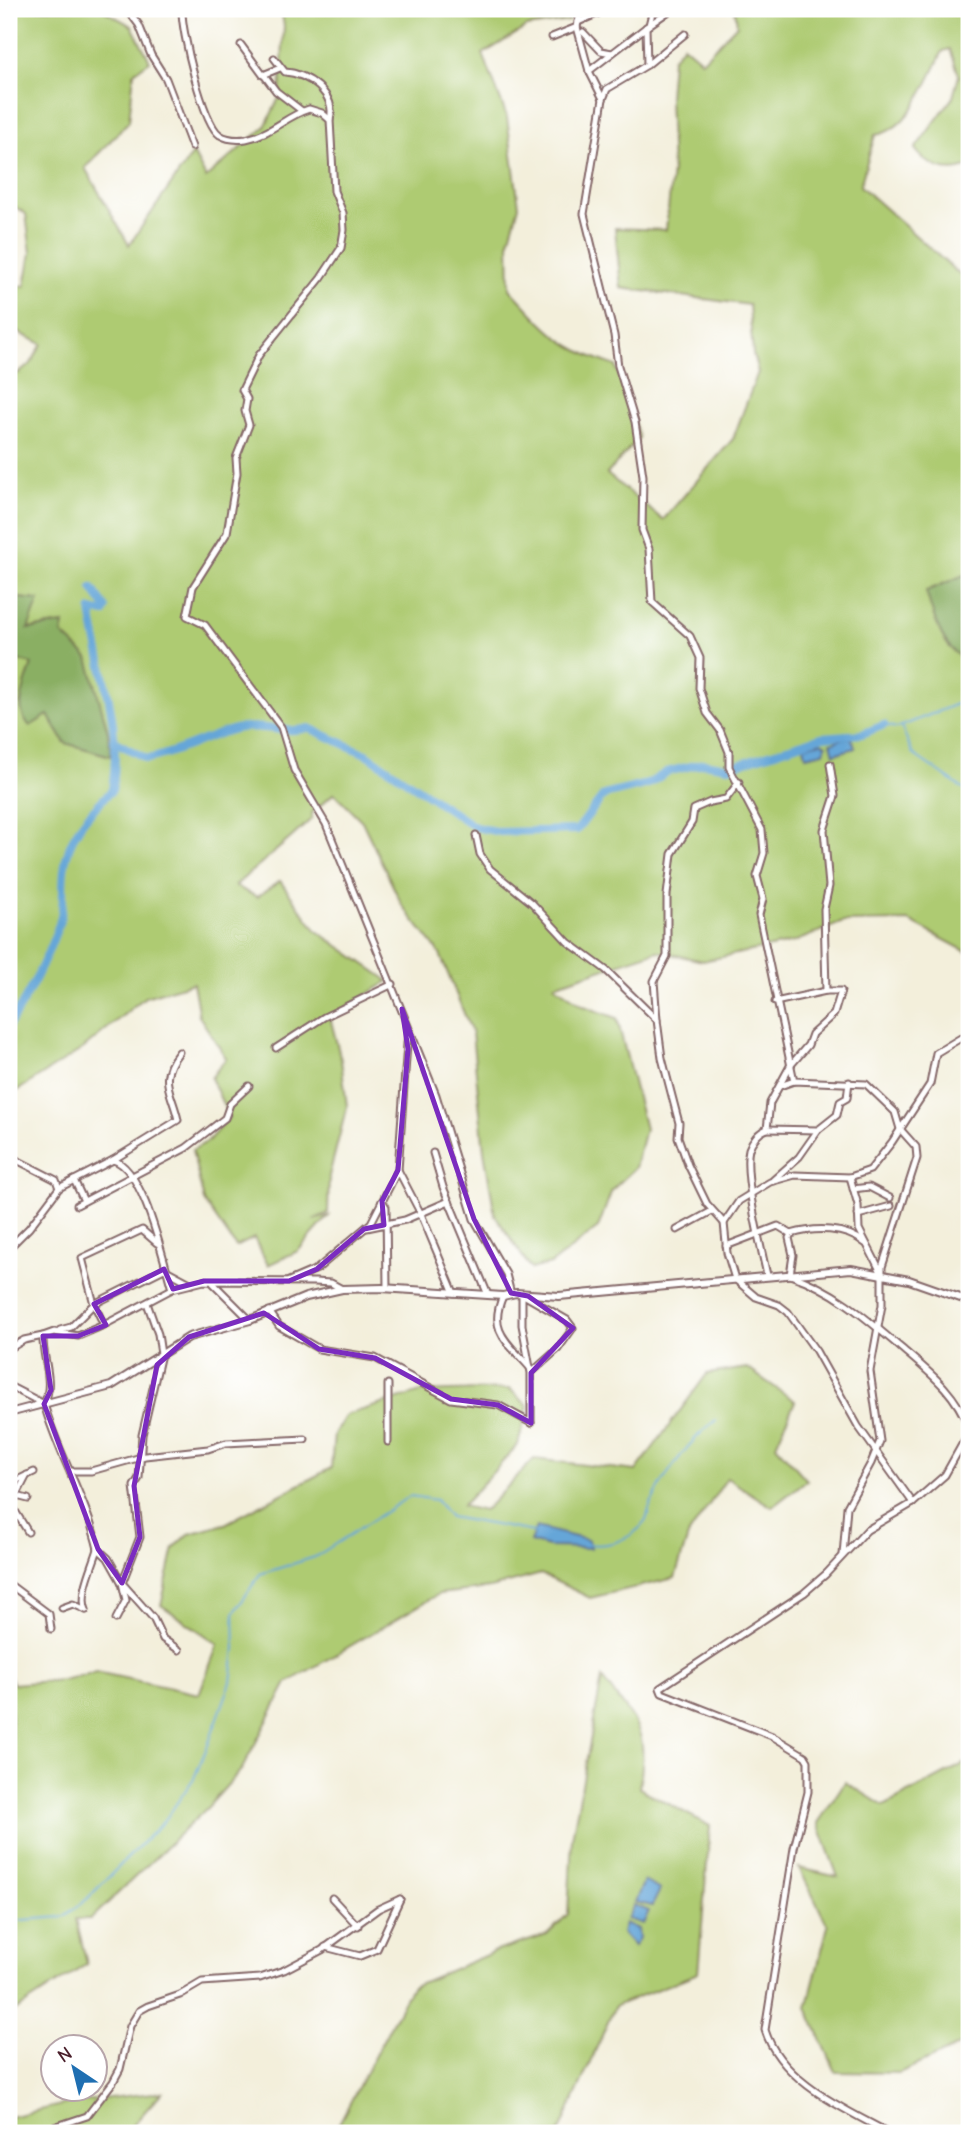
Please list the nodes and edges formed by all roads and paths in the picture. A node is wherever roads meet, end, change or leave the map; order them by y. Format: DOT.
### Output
graph roads {
  1 [pos="127,9"];
  2 [pos="182,9"];
  3 [pos="581,9"];
  4 [pos="608,9"];
  5 [pos="653,9"];
  6 [pos="672,9"];
  7 [pos="579,23"];
  8 [pos="648,26"];
  9 [pos="583,32"];
  10 [pos="685,34"];
  11 [pos="552,37"];
  12 [pos="581,41"];
  13 [pos="242,45"];
  14 [pos="612,53"];
  15 [pos="274,58"];
  16 [pos="647,65"];
  17 [pos="280,68"];
  18 [pos="589,71"];
  19 [pos="264,75"];
  20 [pos="603,99"];
  21 [pos="302,111"];
  22 [pos="330,120"];
  23 [pos="191,147"];
  24 [pos="10,237"];
  25 [pos="9,258"];
  26 [pos="830,764"];
  27 [pos="739,782"];
  28 [pos="476,835"];
  29 [pos="393,984"];
  30 [pos="826,991"];
  31 [pos="775,1002"];
  32 [pos="402,1009"];
  33 [pos="657,1020"];
  34 [pos="969,1033"];
  35 [pos="276,1048"];
  36 [pos="179,1052"];
  37 [pos="790,1066"];
  38 [pos="794,1080"];
  39 [pos="849,1082"];
  40 [pos="250,1086"];
  41 [pos="779,1086"];
  42 [pos="767,1129"];
  43 [pos="900,1129"];
  44 [pos="818,1130"];
  45 [pos="433,1153"];
  46 [pos="9,1156"];
  47 [pos="113,1160"];
  48 [pos="398,1170"];
  49 [pos="131,1176"];
  50 [pos="850,1177"];
  51 [pos="74,1180"];
  52 [pos="770,1182"];
  53 [pos="59,1188"];
  54 [pos="853,1189"];
  55 [pos="753,1194"];
  56 [pos="890,1198"];
  57 [pos="84,1201"];
  58 [pos="382,1201"];
  59 [pos="449,1201"];
  60 [pos="78,1205"];
  61 [pos="891,1206"];
  62 [pos="712,1211"];
  63 [pos="421,1214"];
  64 [pos="858,1215"];
  65 [pos="724,1223"];
  66 [pos="385,1225"];
  67 [pos="364,1229"];
  68 [pos="677,1230"];
  69 [pos="758,1234"];
  70 [pos="791,1234"];
  71 [pos="157,1243"];
  72 [pos="865,1243"];
  73 [pos="726,1246"];
  74 [pos="9,1248"];
  75 [pos="164,1269"];
  76 [pos="766,1275"];
  77 [pos="790,1275"];
  78 [pos="883,1275"];
  79 [pos="735,1279"];
  80 [pos="289,1281"];
  81 [pos="213,1283"];
  82 [pos="194,1284"];
  83 [pos="387,1288"];
  84 [pos="172,1289"];
  85 [pos="342,1289"];
  86 [pos="454,1293"];
  87 [pos="522,1294"];
  88 [pos="488,1295"];
  89 [pos="507,1295"];
  90 [pos="969,1301"];
  91 [pos="147,1303"];
  92 [pos="94,1304"];
  93 [pos="269,1311"];
  94 [pos="250,1320"];
  95 [pos="104,1325"];
  96 [pos="876,1327"];
  97 [pos="54,1332"];
  98 [pos="43,1335"];
  99 [pos="9,1349"];
  100 [pos="160,1357"];
  101 [pos="531,1371"];
  102 [pos="388,1384"];
  103 [pos="9,1386"];
  104 [pos="44,1404"];
  105 [pos="9,1413"];
  106 [pos="969,1430"];
  107 [pos="305,1440"];
  108 [pos="388,1442"];
  109 [pos="877,1452"];
  110 [pos="138,1457"];
  111 [pos="72,1471"];
  112 [pos="9,1480"];
  113 [pos="9,1494"];
  114 [pos="15,1497"];
  115 [pos="28,1499"];
  116 [pos="913,1503"];
  117 [pos="10,1506"];
  118 [pos="28,1532"];
  119 [pos="99,1549"];
  120 [pos="843,1556"];
  121 [pos="121,1583"];
  122 [pos="9,1584"];
  123 [pos="62,1608"];
  124 [pos="117,1619"];
  125 [pos="51,1629"];
  126 [pos="179,1650"];
  127 [pos="332,1898"];
  128 [pos="358,1926"];
  129 [pos="325,1947"];
  130 [pos="36,2133"];
  131 [pos="889,2133"];
  1 -- 23 [label="street"];
  2 -- 21 [label="street"];
  3 -- 7 [label="street"];
  4 -- 7 [label="street"];
  5 -- 8 [label="street"];
  6 -- 8 [label="street"];
  7 -- 9 [label="street"];
  7 -- 11 [label="street"];
  7 -- 12 [label="street"];
  8 -- 14 [label="street"];
  8 -- 16 [label="street"];
  9 -- 12 [label="street"];
  9 -- 14 [label="street"];
  10 -- 16 [label="street"];
  12 -- 18 [label="street"];
  13 -- 19 [label="street"];
  14 -- 18 [label="street"];
  15 -- 17 [label="street"];
  16 -- 20 [label="street"];
  17 -- 19 [label="street"];
  17 -- 22 [label="street"];
  18 -- 20 [label="street"];
  19 -- 21 [label="street"];
  20 -- 27 [label="street"];
  21 -- 22 [label="street"];
  22 -- 29 [label="street"];
  24 -- 25 [label="street"];
  26 -- 30 [label="street"];
  27 -- 31 [label="street"];
  27 -- 33 [label="street"];
  28 -- 33 [label="street"];
  29 -- 32 [label="street"];
  29 -- 35 [label="street"];
  30 -- 31 [label="street"];
  30 -- 37 [label="street"];
  31 -- 37 [label="street"];
  32 -- 48 [label="street"];
  32 -- 89 [label="street"];
  33 -- 62 [label="street"];
  34 -- 43 [label="street"];
  36 -- 47 [label="street"];
  37 -- 38 [label="street"];
  37 -- 41 [label="street"];
  38 -- 39 [label="street"];
  38 -- 41 [label="street"];
  39 -- 43 [label="street"];
  39 -- 44 [label="street"];
  40 -- 49 [label="street"];
  41 -- 42 [label="street"];
  42 -- 44 [label="street"];
  42 -- 55 [label="street"];
  43 -- 50 [label="street"];
  43 -- 78 [label="street"];
  44 -- 52 [label="street"];
  45 -- 59 [label="street"];
  46 -- 53 [label="street"];
  47 -- 49 [label="street"];
  47 -- 51 [label="street"];
  48 -- 58 [label="street"];
  48 -- 63 [label="street"];
  49 -- 57 [label="street"];
  49 -- 71 [label="street"];
  50 -- 52 [label="street"];
  50 -- 54 [label="street"];
  51 -- 53 [label="street"];
  51 -- 57 [label="street"];
  52 -- 55 [label="street"];
  53 -- 74 [label="street"];
  54 -- 56 [label="street"];
  54 -- 64 [label="street"];
  55 -- 65 [label="street"];
  55 -- 69 [label="street"];
  57 -- 60 [label="street"];
  58 -- 66 [label="street"];
  58 -- 67 [label="street"];
  59 -- 63 [label="street"];
  59 -- 88 [label="street"];
  61 -- 64 [label="street"];
  62 -- 65 [label="street"];
  62 -- 68 [label="street"];
  63 -- 66 [label="street"];
  63 -- 86 [label="street"];
  64 -- 72 [label="street"];
  65 -- 73 [label="street"];
  66 -- 67 [label="street"];
  66 -- 83 [label="street"];
  67 -- 80 [label="street"];
  69 -- 70 [label="street"];
  69 -- 73 [label="street"];
  69 -- 76 [label="street"];
  70 -- 72 [label="street"];
  70 -- 77 [label="street"];
  71 -- 75 [label="street"];
  71 -- 92 [label="street"];
  72 -- 78 [label="street"];
  73 -- 79 [label="street"];
  75 -- 82 [label="street"];
  75 -- 84 [label="street"];
  75 -- 92 [label="street"];
  76 -- 77 [label="street"];
  76 -- 79 [label="street"];
  77 -- 78 [label="street"];
  77 -- 96 [label="street"];
  78 -- 90 [label="street"];
  78 -- 96 [label="street"];
  79 -- 87 [label="street"];
  79 -- 109 [label="street"];
  80 -- 81 [label="street"];
  80 -- 85 [label="street"];
  81 -- 82 [label="street"];
  81 -- 94 [label="street"];
  82 -- 84 [label="street"];
  83 -- 85 [label="street"];
  83 -- 86 [label="street"];
  84 -- 91 [label="street"];
  85 -- 93 [label="street"];
  86 -- 88 [label="street"];
  87 -- 89 [label="street"];
  87 -- 101 [label="street"];
  87 -- 101 [label="street"];
  88 -- 89 [label="street"];
  89 -- 101 [label="street"];
  91 -- 95 [label="street"];
  91 -- 100 [label="street"];
  92 -- 95 [label="street"];
  92 -- 97 [label="street"];
  93 -- 94 [label="street"];
  93 -- 101 [label="street"];
  94 -- 100 [label="street"];
  95 -- 97 [label="street"];
  96 -- 106 [label="street"];
  96 -- 109 [label="street"];
  97 -- 98 [label="street"];
  98 -- 99 [label="street"];
  98 -- 104 [label="street"];
  100 -- 104 [label="street"];
  100 -- 110 [label="street"];
  102 -- 108 [label="street"];
  103 -- 104 [label="street"];
  104 -- 105 [label="street"];
  104 -- 111 [label="street"];
  106 -- 116 [label="street"];
  107 -- 110 [label="street"];
  109 -- 116 [label="street"];
  109 -- 120 [label="street"];
  110 -- 111 [label="street"];
  110 -- 121 [label="street"];
  111 -- 119 [label="street"];
  112 -- 114 [label="street"];
  113 -- 114 [label="street"];
  114 -- 115 [label="street"];
  114 -- 117 [label="street"];
  116 -- 120 [label="street"];
  117 -- 118 [label="street"];
  119 -- 121 [label="street"];
  119 -- 123 [label="street"];
  120 -- 131 [label="street"];
  121 -- 124 [label="street"];
  121 -- 126 [label="street"];
  122 -- 125 [label="street"];
  127 -- 128 [label="street"];
  128 -- 129 [label="street"];
  128 -- 129 [label="street"];
  129 -- 130 [label="street"];
}
